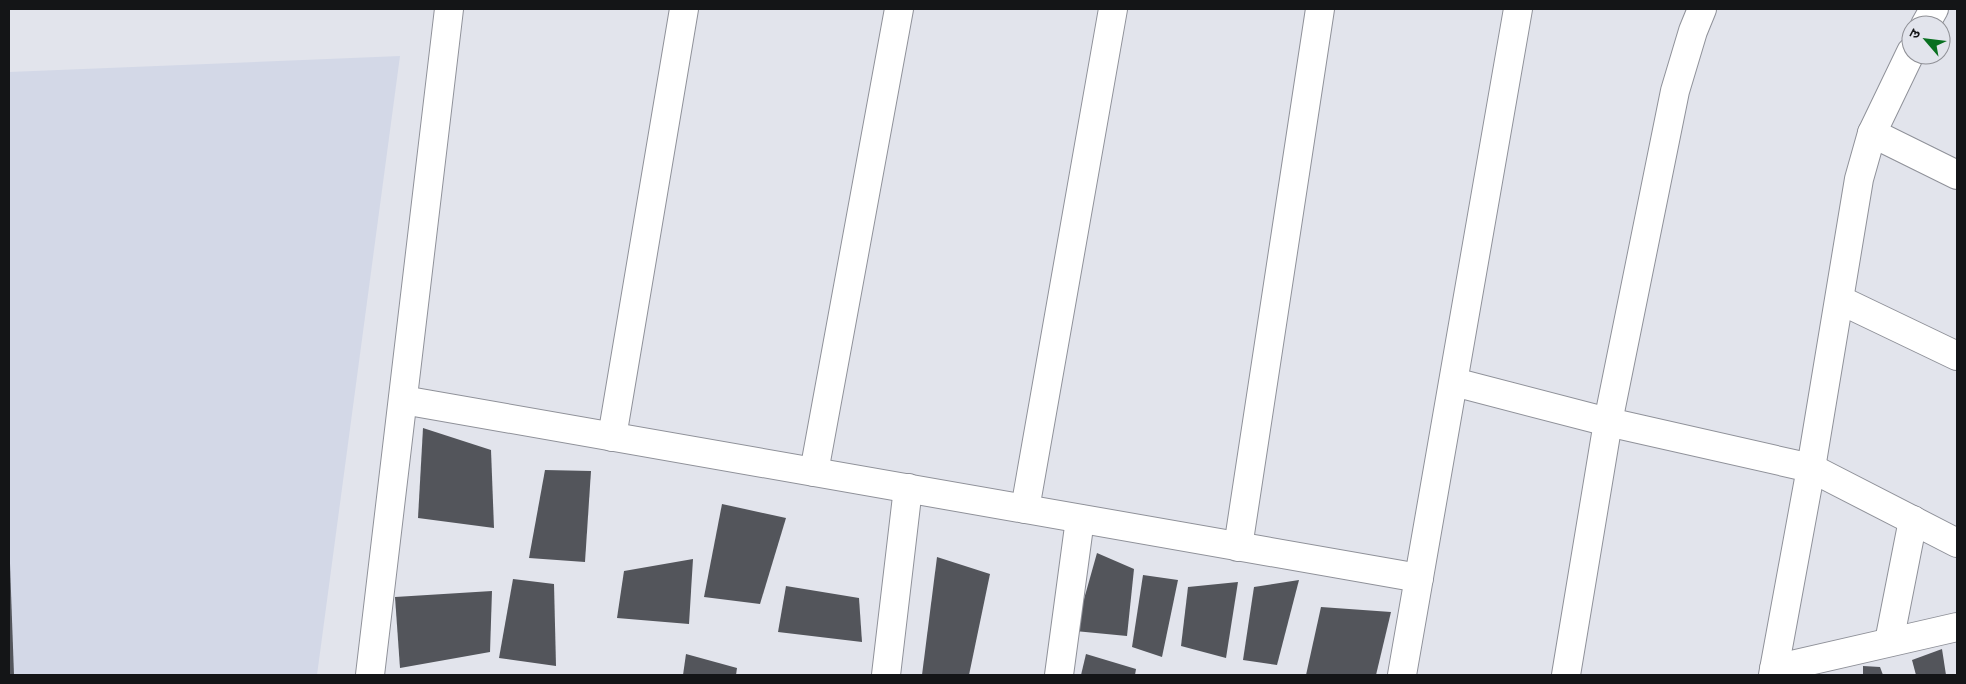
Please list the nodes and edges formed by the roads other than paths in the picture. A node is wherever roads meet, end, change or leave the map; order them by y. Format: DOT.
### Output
graph roads {
  1 [pos="449,9"];
  2 [pos="684,9"];
  3 [pos="899,9"];
  4 [pos="1112,9"];
  5 [pos="1320,9"];
  6 [pos="1518,9"];
  7 [pos="1702,9"];
  8 [pos="1905,65"];
  9 [pos="1872,133"];
  10 [pos="1957,175"];
  11 [pos="1840,300"];
  12 [pos="1957,356"];
  13 [pos="1454,382"];
  14 [pos="403,400"];
  15 [pos="1608,422"];
  16 [pos="612,437"];
  17 [pos="1811,468"];
  18 [pos="814,472"];
  19 [pos="908,488"];
  20 [pos="1025,509"];
  21 [pos="1080,519"];
  22 [pos="1913,520"];
  23 [pos="1957,543"];
  24 [pos="1238,547"];
  25 [pos="1419,578"];
  26 [pos="1957,626"];
  27 [pos="1889,642"];
  28 [pos="1774,672"];
  29 [pos="370,675"];
  30 [pos="886,675"];
  31 [pos="1059,675"];
  32 [pos="1402,675"];
  33 [pos="1566,675"];
  1 -- 14 [label="street"];
  2 -- 16 [label="street"];
  3 -- 18 [label="street"];
  4 -- 20 [label="street"];
  5 -- 24 [label="street"];
  6 -- 13 [label="street"];
  7 -- 15 [label="street"];
  8 -- 9 [label="street"];
  9 -- 10 [label="street"];
  9 -- 11 [label="street"];
  11 -- 12 [label="street"];
  11 -- 17 [label="street"];
  13 -- 15 [label="street"];
  13 -- 25 [label="street"];
  14 -- 16 [label="street"];
  14 -- 29 [label="street"];
  15 -- 17 [label="street"];
  15 -- 33 [label="street"];
  16 -- 18 [label="street"];
  17 -- 22 [label="street"];
  17 -- 28 [label="street"];
  18 -- 19 [label="street"];
  19 -- 20 [label="street"];
  19 -- 30 [label="street"];
  20 -- 21 [label="street"];
  21 -- 24 [label="street"];
  21 -- 31 [label="street"];
  22 -- 23 [label="street"];
  22 -- 27 [label="street"];
  24 -- 25 [label="street"];
  25 -- 32 [label="street"];
  26 -- 27 [label="street"];
  27 -- 28 [label="street"];
}
